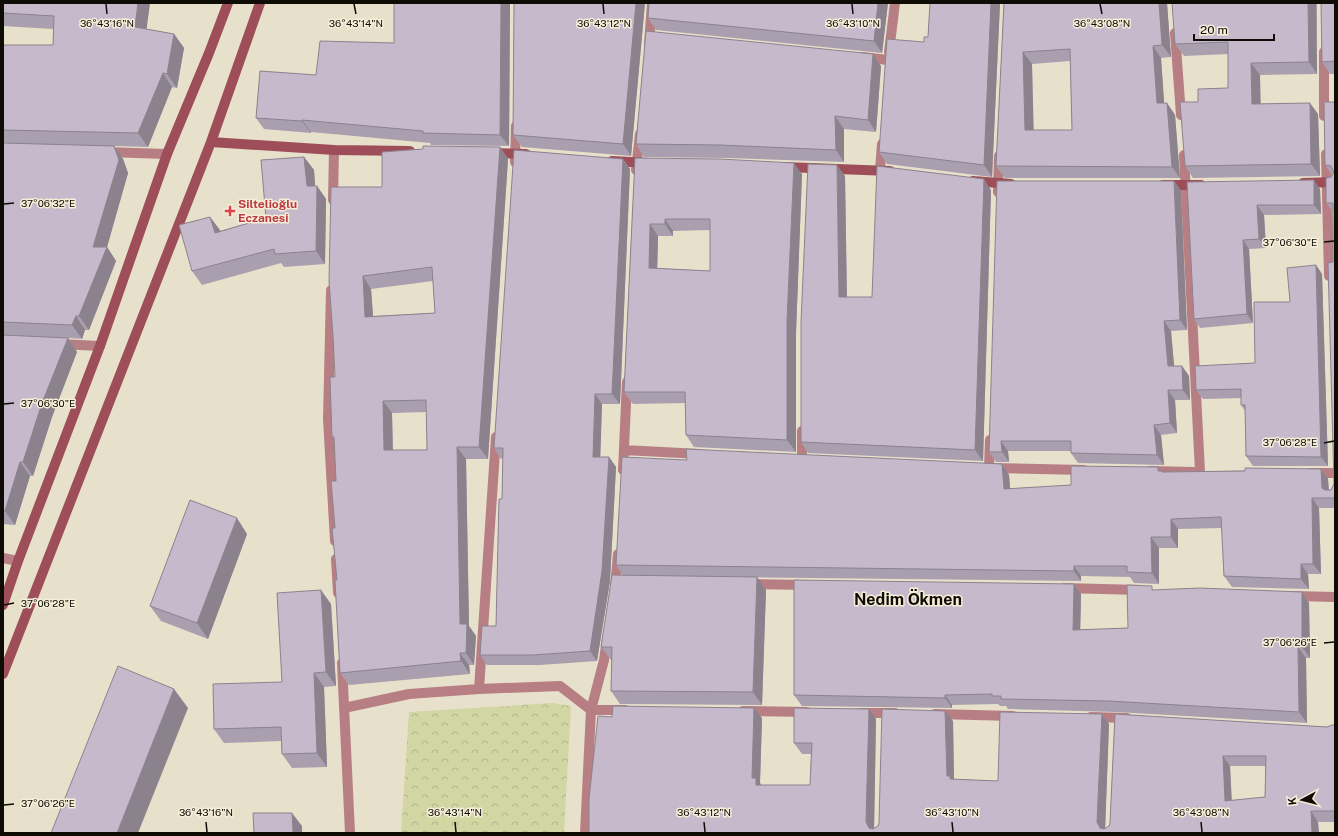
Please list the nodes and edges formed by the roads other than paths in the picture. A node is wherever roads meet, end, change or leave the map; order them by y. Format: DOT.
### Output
graph roads {
  1 [pos="228,3"];
  2 [pos="260,3"];
  3 [pos="652,3"];
  4 [pos="895,3"];
  5 [pos="1175,27"];
  6 [pos="1324,40"];
  7 [pos="848,56"];
  8 [pos="647,58"];
  9 [pos="516,114"];
  10 [pos="1182,122"];
  11 [pos="640,126"];
  12 [pos="1325,130"];
  13 [pos="883,131"];
  14 [pos="210,142"];
  15 [pos="1000,144"];
  16 [pos="1184,145"];
  17 [pos="1326,145"];
  18 [pos="334,150"];
  19 [pos="97,152"];
  20 [pos="421,152"];
  21 [pos="484,153"];
  22 [pos="515,153"];
  23 [pos="167,154"];
  24 [pos="538,155"];
  25 [pos="599,160"];
  26 [pos="637,163"];
  27 [pos="659,164"];
  28 [pos="772,166"];
  29 [pos="514,169"];
  30 [pos="880,170"];
  31 [pos="896,172"];
  32 [pos="636,179"];
  33 [pos="967,180"];
  34 [pos="1331,182"];
  35 [pos="1296,183"];
  36 [pos="998,184"];
  37 [pos="1022,184"];
  38 [pos="1210,184"];
  39 [pos="1155,185"];
  40 [pos="1187,185"];
  41 [pos="998,200"];
  42 [pos="332,213"];
  43 [pos="331,276"];
  44 [pos="1329,285"];
  45 [pos="48,344"];
  46 [pos="100,346"];
  47 [pos="627,370"];
  48 [pos="802,419"];
  49 [pos="990,428"];
  50 [pos="497,429"];
  51 [pos="624,450"];
  52 [pos="709,454"];
  53 [pos="802,459"];
  54 [pos="1090,470"];
  55 [pos="1137,471"];
  56 [pos="1302,473"];
  57 [pos="1334,473"];
  58 [pos="622,481"];
  59 [pos="618,543"];
  60 [pos="3,558"];
  61 [pos="18,561"];
  62 [pos="735,584"];
  63 [pos="814,585"];
  64 [pos="1051,588"];
  65 [pos="1154,590"];
  66 [pos="1280,595"];
  67 [pos="614,598"];
  68 [pos="1335,598"];
  69 [pos="3,605"];
  70 [pos="338,606"];
  71 [pos="609,629"];
  72 [pos="341,653"];
  73 [pos="3,674"];
  74 [pos="479,689"];
  75 [pos="344,708"];
  76 [pos="591,710"];
  77 [pos="638,710"];
  78 [pos="733,711"];
  79 [pos="820,712"];
  80 [pos="852,712"];
  81 [pos="906,713"];
  82 [pos="922,714"];
  83 [pos="1023,716"];
  84 [pos="1085,717"];
  85 [pos="1139,719"];
  86 [pos="350,833"];
  87 [pos="585,833"];
  1 -- 23 [label="main road"];
  2 -- 14 [label="main road"];
  3 -- 8 [label="street"];
  4 -- 7 [label="street"];
  5 -- 10 [label="street"];
  6 -- 12 [label="street"];
  9 -- 22 [label="street"];
  11 -- 26 [label="street"];
  13 -- 30 [label="street"];
  14 -- 18 [label="main road"];
  14 -- 73 [label="main road"];
  15 -- 36 [label="street"];
  16 -- 40 [label="street"];
  17 -- 34 [label="street"];
  18 -- 20 [label="main road"];
  18 -- 42 [label="street"];
  19 -- 23 [label="street"];
  21 -- 22 [label="main road"];
  22 -- 24 [label="main road"];
  22 -- 29 [label="street"];
  23 -- 46 [label="main road"];
  25 -- 26 [label="main road"];
  26 -- 27 [label="main road"];
  26 -- 32 [label="street"];
  28 -- 30 [label="main road"];
  30 -- 31 [label="main road"];
  33 -- 36 [label="main road"];
  34 -- 35 [label="main road"];
  34 -- 44 [label="street"];
  36 -- 37 [label="main road"];
  36 -- 41 [label="street"];
  38 -- 40 [label="main road"];
  39 -- 40 [label="main road"];
  40 -- 55 [label="street"];
  43 -- 70 [label="street"];
  45 -- 46 [label="street"];
  46 -- 61 [label="main road"];
  47 -- 51 [label="street"];
  48 -- 53 [label="street"];
  49 -- 54 [label="street"];
  50 -- 74 [label="street"];
  51 -- 52 [label="street"];
  51 -- 58 [label="street"];
  56 -- 57 [label="street"];
  59 -- 67 [label="street"];
  60 -- 61 [label="street"];
  61 -- 69 [label="main road"];
  62 -- 63 [label="street"];
  64 -- 65 [label="street"];
  66 -- 68 [label="street"];
  71 -- 76 [label="street"];
  72 -- 75 [label="street"];
  74 -- 75 [label="street"];
  74 -- 76 [label="street"];
  75 -- 86 [label="street"];
  76 -- 77 [label="street"];
  76 -- 87 [label="street"];
  78 -- 79 [label="street"];
  80 -- 81 [label="street"];
  82 -- 83 [label="street"];
  84 -- 85 [label="street"];
}
